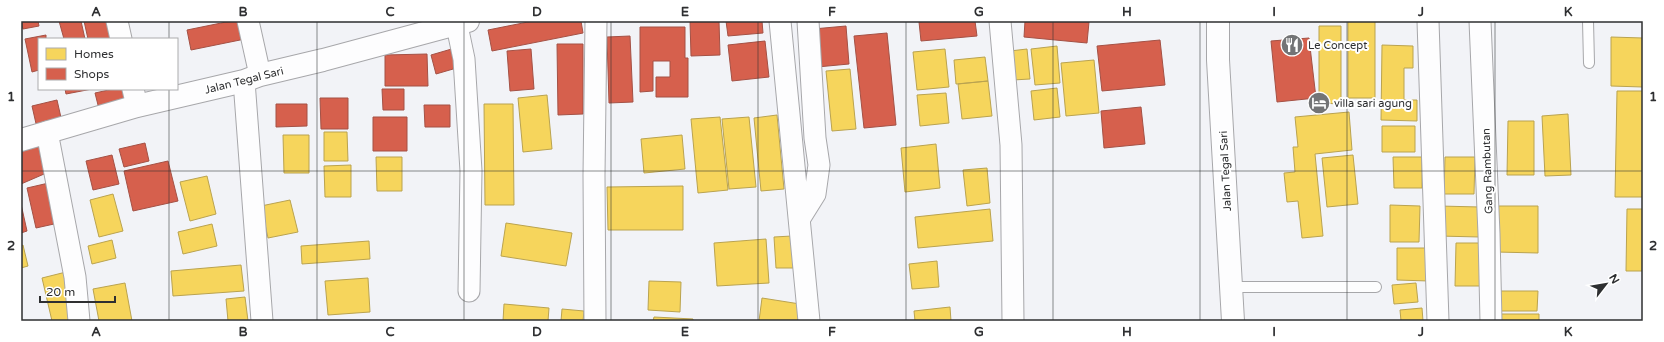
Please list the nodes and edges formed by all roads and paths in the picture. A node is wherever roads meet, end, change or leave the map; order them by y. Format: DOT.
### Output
graph roads {
  1 [pos="117,21"];
  2 [pos="248,21"];
  3 [pos="596,21"];
  4 [pos="780,21"];
  5 [pos="808,21"];
  6 [pos="1000,21"];
  7 [pos="1218,21"];
  8 [pos="1428,21"];
  9 [pos="1480,21"];
  10 [pos="1588,21"];
  11 [pos="460,22"];
  12 [pos="121,38"];
  13 [pos="1589,63"];
  14 [pos="252,78"];
  15 [pos="135,97"];
  16 [pos="47,132"];
  17 [pos="21,140"];
  18 [pos="800,218"];
  19 [pos="1232,287"];
  20 [pos="1376,287"];
  21 [pos="469,291"];
  22 [pos="80,321"];
  23 [pos="262,321"];
  24 [pos="595,321"];
  25 [pos="809,321"];
  26 [pos="1014,321"];
  27 [pos="1233,321"];
  28 [pos="1438,321"];
  29 [pos="1491,321"];
  1 -- 12 [label="street"];
  2 -- 14 [label="street"];
  3 -- 24 [label="street"];
  4 -- 18 [label="street"];
  5 -- 18 [label="street"];
  6 -- 26 [label="street"];
  7 -- 19 [label="street, Jalan Tegal Sari"];
  8 -- 28 [label="street"];
  9 -- 29 [label="street, Gang Rambutan"];
  10 -- 13 [label="lane"];
  11 -- 14 [label="street, Jalan Tegal Sari"];
  11 -- 21 [label="street"];
  14 -- 15 [label="street, Jalan Tegal Sari"];
  14 -- 23 [label="street"];
  15 -- 16 [label="street, Jalan Tegal Sari"];
  16 -- 17 [label="street, Jalan Tegal Sari"];
  16 -- 22 [label="street"];
  18 -- 25 [label="street"];
  19 -- 20 [label="lane"];
  19 -- 27 [label="street, Jalan Tegal Sari"];
}
